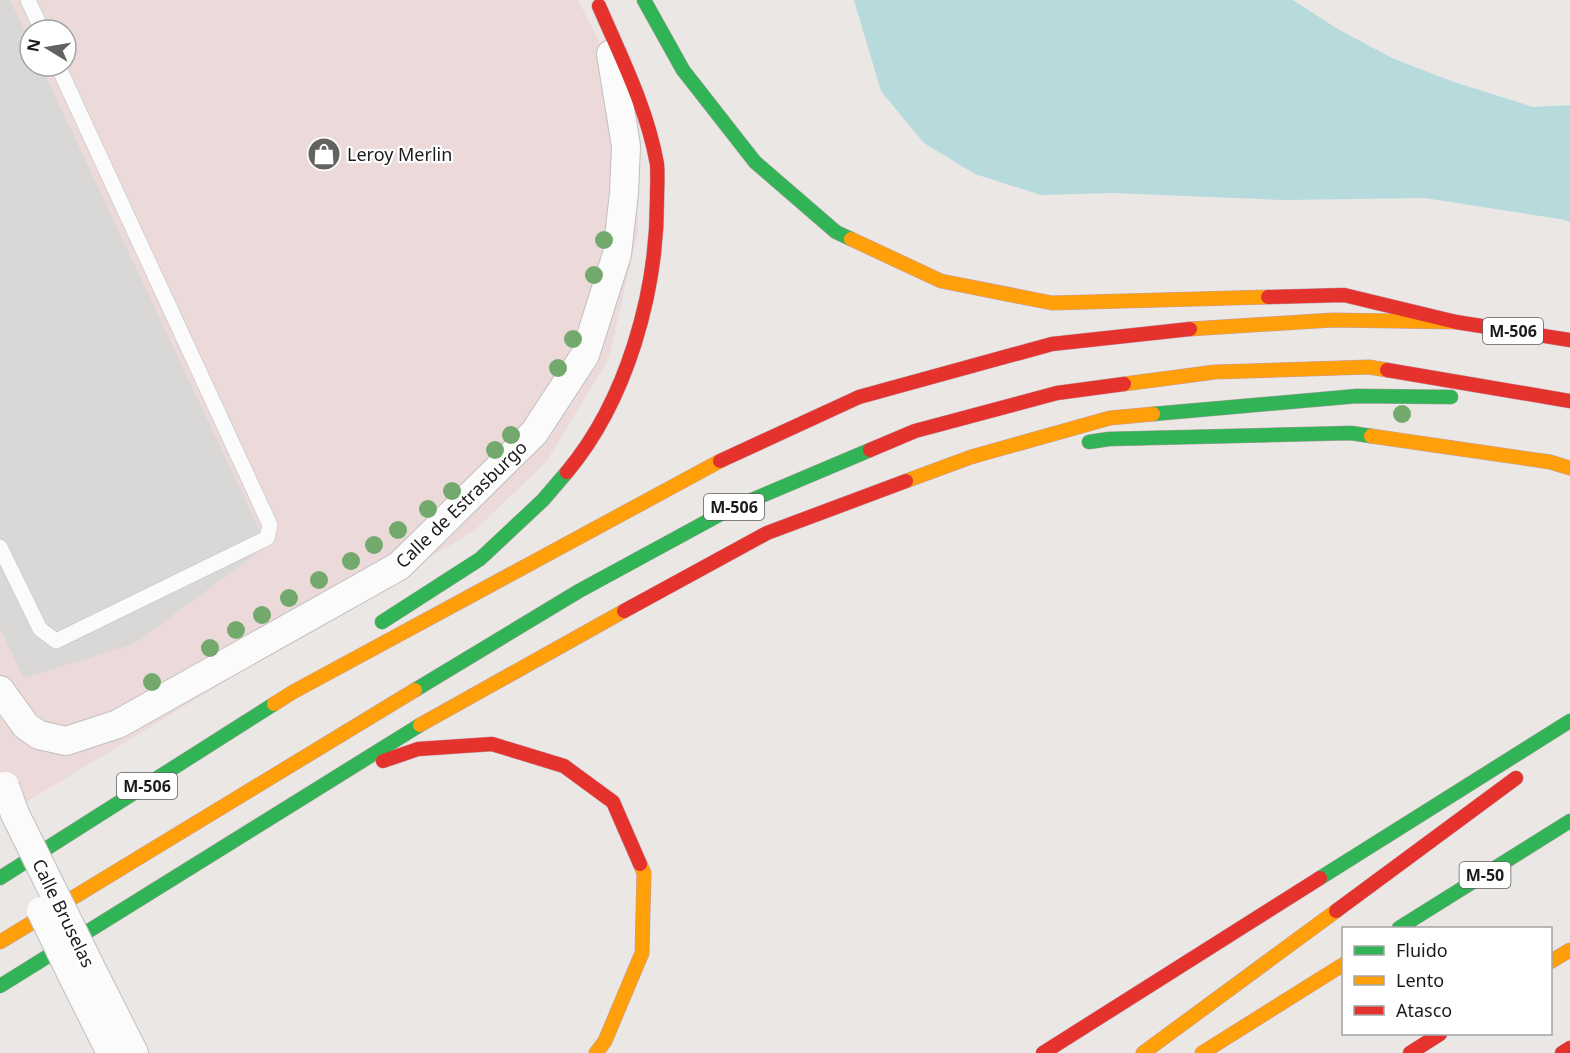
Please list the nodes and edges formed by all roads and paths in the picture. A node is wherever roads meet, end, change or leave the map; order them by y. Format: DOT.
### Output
graph roads {
  1 [pos="28,0"];
  2 [pos="644,0"];
  3 [pos="597,3"];
  4 [pos="36,18"];
  5 [pos="64,78"];
  6 [pos="1456,322"];
  7 [pos="1570,340"];
  8 [pos="1567,400"];
  9 [pos="971,457"];
  10 [pos="1570,468"];
  11 [pos="0,547"];
  12 [pos="371,628"];
  13 [pos="343,648"];
  14 [pos="0,690"];
  15 [pos="293,693"];
  16 [pos="1570,721"];
  17 [pos="1570,732"];
  18 [pos="1546,753"];
  19 [pos="1530,767"];
  20 [pos="336,778"];
  21 [pos="2,779"];
  22 [pos="1570,821"];
  23 [pos="0,828"];
  24 [pos="0,878"];
  25 [pos="1401,927"];
  26 [pos="0,942"];
  27 [pos="1570,950"];
  28 [pos="1552,962"];
  29 [pos="1342,965"];
  30 [pos="80,969"];
  31 [pos="0,986"];
  32 [pos="1438,1035"];
  33 [pos="1570,1048"];
  34 [pos="111,1053"];
  35 [pos="134,1053"];
  36 [pos="596,1053"];
  37 [pos="1043,1053"];
  38 [pos="1143,1053"];
  39 [pos="1202,1053"];
  40 [pos="1410,1053"];
  41 [pos="1562,1053"];
  1 -- 4 [label="lane"];
  2 -- 6 [label="highway"];
  3 -- 12 [label="highway"];
  3 -- 14 [label="street, Calle de Estrasburgo"];
  5 -- 11 [label="lane"];
  6 -- 7 [label="highway, M-506"];
  6 -- 15 [label="highway, M-506"];
  8 -- 9 [label="highway"];
  8 -- 26 [label="highway, M-506"];
  9 -- 10 [label="highway"];
  9 -- 20 [label="highway"];
  13 -- 15 [label="highway"];
  15 -- 24 [label="highway, M-506"];
  16 -- 37 [label="highway"];
  17 -- 18 [label="highway"];
  19 -- 38 [label="highway"];
  20 -- 31 [label="highway"];
  20 -- 36 [label="highway"];
  21 -- 30 [label="street, Calle Bruselas, bridge"];
  22 -- 25 [label="highway, M-50"];
  23 -- 30 [label="street, Calle Bruselas, bridge"];
  27 -- 28 [label="highway"];
  29 -- 39 [label="highway"];
  30 -- 34 [label="street, Calle Bruselas"];
  30 -- 35 [label="street, Calle Bruselas"];
  32 -- 40 [label="highway"];
  33 -- 41 [label="highway"];
}
